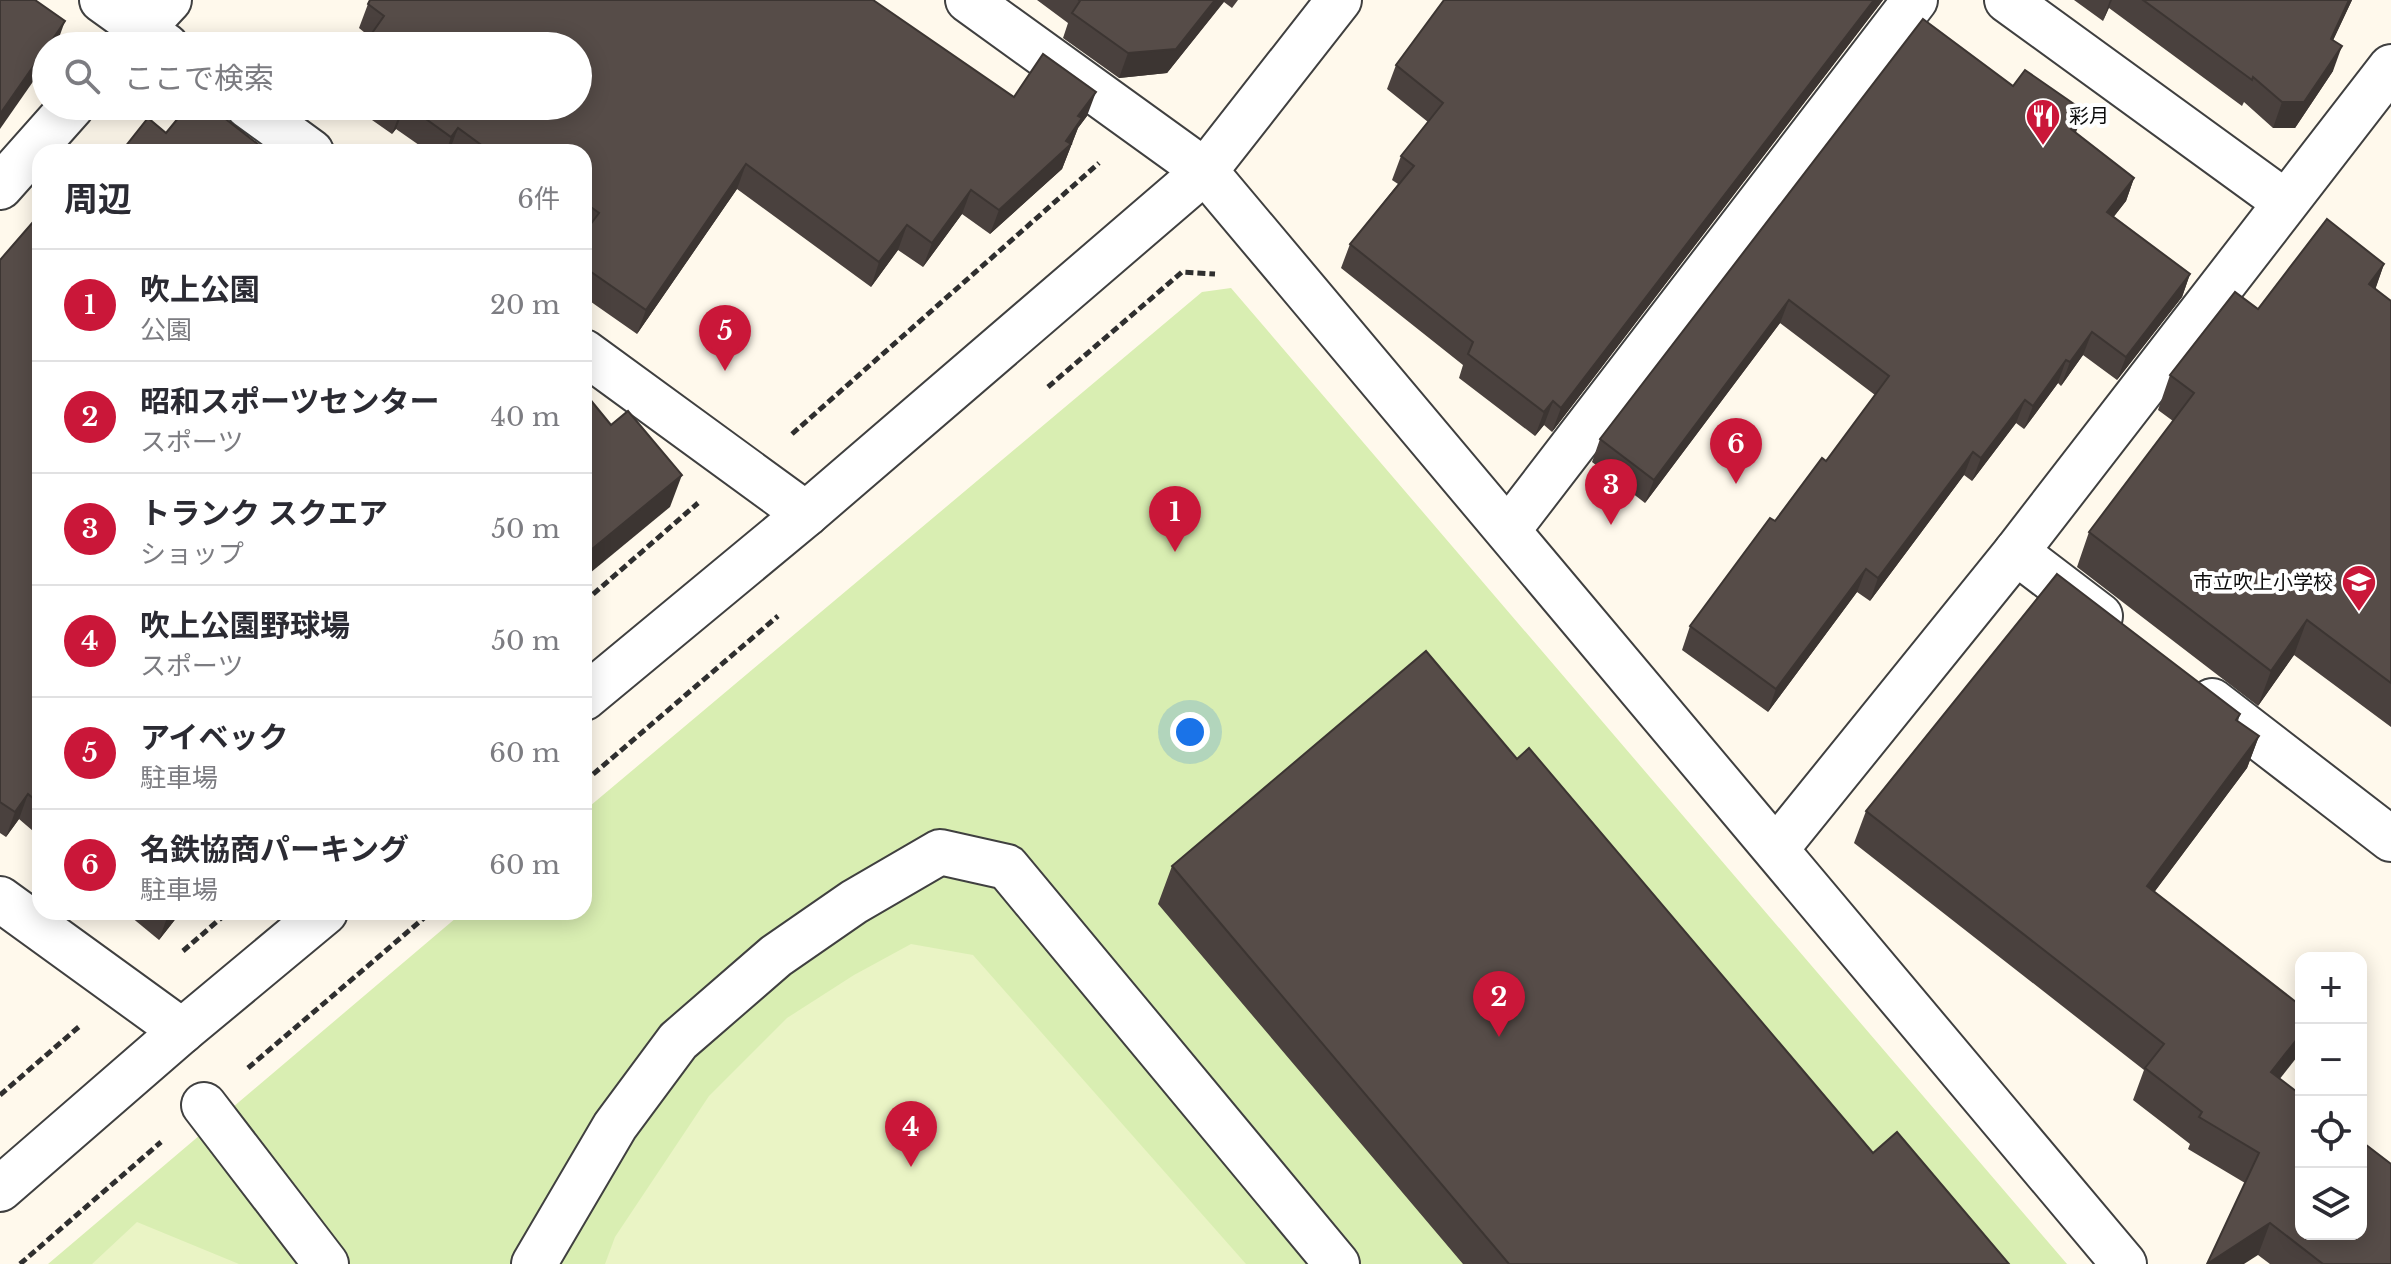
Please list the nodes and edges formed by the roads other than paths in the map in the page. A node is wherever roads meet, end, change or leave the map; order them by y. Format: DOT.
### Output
graph roads {
  1 [pos="102,0"];
  2 [pos="968,0"];
  3 [pos="1339,0"];
  4 [pos="1915,0"];
  5 [pos="2007,0"];
  6 [pos="151,30"];
  7 [pos="2391,67"];
  8 [pos="60,120"];
  9 [pos="267,120"];
  10 [pos="38,144"];
  11 [pos="300,144"];
  12 [pos="32,151"];
  13 [pos="1205,171"];
  14 [pos="0,187"];
  15 [pos="2285,202"];
  16 [pos="592,358"];
  17 [pos="806,514"];
  18 [pos="1508,530"];
  19 [pos="2016,552"];
  20 [pos="2129,638"];
  21 [pos="2179,676"];
  22 [pos="592,691"];
  23 [pos="2391,839"];
  24 [pos="1776,849"];
  25 [pos="0,899"];
  26 [pos="315,920"];
  27 [pos="182,1031"];
  28 [pos="204,1105"];
  29 [pos="0,1189"];
  30 [pos="326,1264"];
  31 [pos="534,1264"];
  32 [pos="1337,1264"];
  33 [pos="2124,1264"];
  1 -- 6 [label="street"];
  2 -- 13 [label="street"];
  3 -- 13 [label="street"];
  4 -- 18 [label="street"];
  5 -- 15 [label="street"];
  7 -- 15 [label="street"];
  8 -- 10 [label="street"];
  9 -- 11 [label="street"];
  12 -- 14 [label="street"];
  13 -- 17 [label="street"];
  13 -- 18 [label="street"];
  15 -- 19 [label="street"];
  16 -- 17 [label="street"];
  17 -- 22 [label="street"];
  18 -- 24 [label="street"];
  19 -- 20 [label="street"];
  19 -- 24 [label="street"];
  21 -- 23 [label="street"];
  24 -- 33 [label="street"];
  25 -- 27 [label="street"];
  26 -- 27 [label="street"];
  27 -- 29 [label="street"];
  28 -- 30 [label="street"];
  31 -- 32 [label="street"];
}
